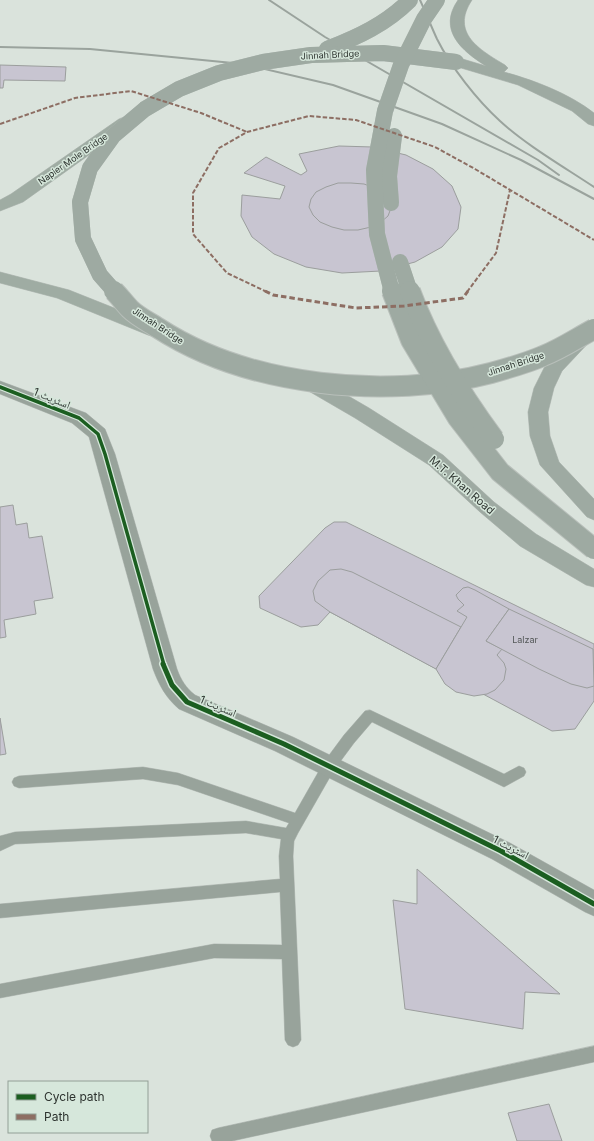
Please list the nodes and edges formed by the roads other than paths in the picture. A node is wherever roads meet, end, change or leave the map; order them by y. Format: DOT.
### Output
graph roads {
  1 [pos="410,0"];
  2 [pos="436,0"];
  3 [pos="448,0"];
  4 [pos="464,0"];
  5 [pos="311,55"];
  6 [pos="524,82"];
  7 [pos="145,109"];
  8 [pos="594,120"];
  9 [pos="0,206"];
  10 [pos="0,277"];
  11 [pos="591,331"];
  12 [pos="177,340"];
  13 [pos="307,381"];
  14 [pos="0,387"];
  15 [pos="594,512"];
  16 [pos="594,532"];
  17 [pos="594,548"];
  18 [pos="594,579"];
  19 [pos="329,766"];
  20 [pos="519,772"];
  21 [pos="19,782"];
  22 [pos="298,820"];
  23 [pos="289,835"];
  24 [pos="0,845"];
  25 [pos="287,885"];
  26 [pos="594,904"];
  27 [pos="0,911"];
  28 [pos="290,952"];
  29 [pos="0,991"];
  30 [pos="293,1040"];
  31 [pos="594,1054"];
  32 [pos="218,1136"];
  1 -- 5 [label="highway, bridge"];
  2 -- 17 [label="highway, bridge"];
  3 -- 16 [label="highway, bridge"];
  4 -- 6 [label="highway"];
  5 -- 6 [label="highway, Jinnah Bridge, bridge"];
  5 -- 7 [label="highway, Jinnah Bridge, bridge"];
  6 -- 8 [label="highway, Jinnah Bridge"];
  7 -- 9 [label="main road, Napier Mole Bridge, bridge"];
  7 -- 12 [label="highway, Jinnah Bridge, bridge"];
  10 -- 12 [label="main road, bridge"];
  11 -- 13 [label="highway, Jinnah Bridge, bridge"];
  11 -- 15 [label="highway"];
  12 -- 13 [label="highway, Jinnah Bridge, bridge"];
  13 -- 18 [label="highway, M.T. Khan Road"];
  14 -- 19 [label="street, اسٹریٹ 1"];
  19 -- 20 [label="lane"];
  19 -- 22 [label="lane"];
  19 -- 26 [label="street, اسٹریٹ 1"];
  21 -- 22 [label="lane"];
  22 -- 23 [label="lane"];
  23 -- 24 [label="lane"];
  23 -- 25 [label="lane"];
  25 -- 27 [label="lane"];
  25 -- 28 [label="lane"];
  28 -- 29 [label="lane"];
  28 -- 30 [label="lane"];
  31 -- 32 [label="lane"];
}
